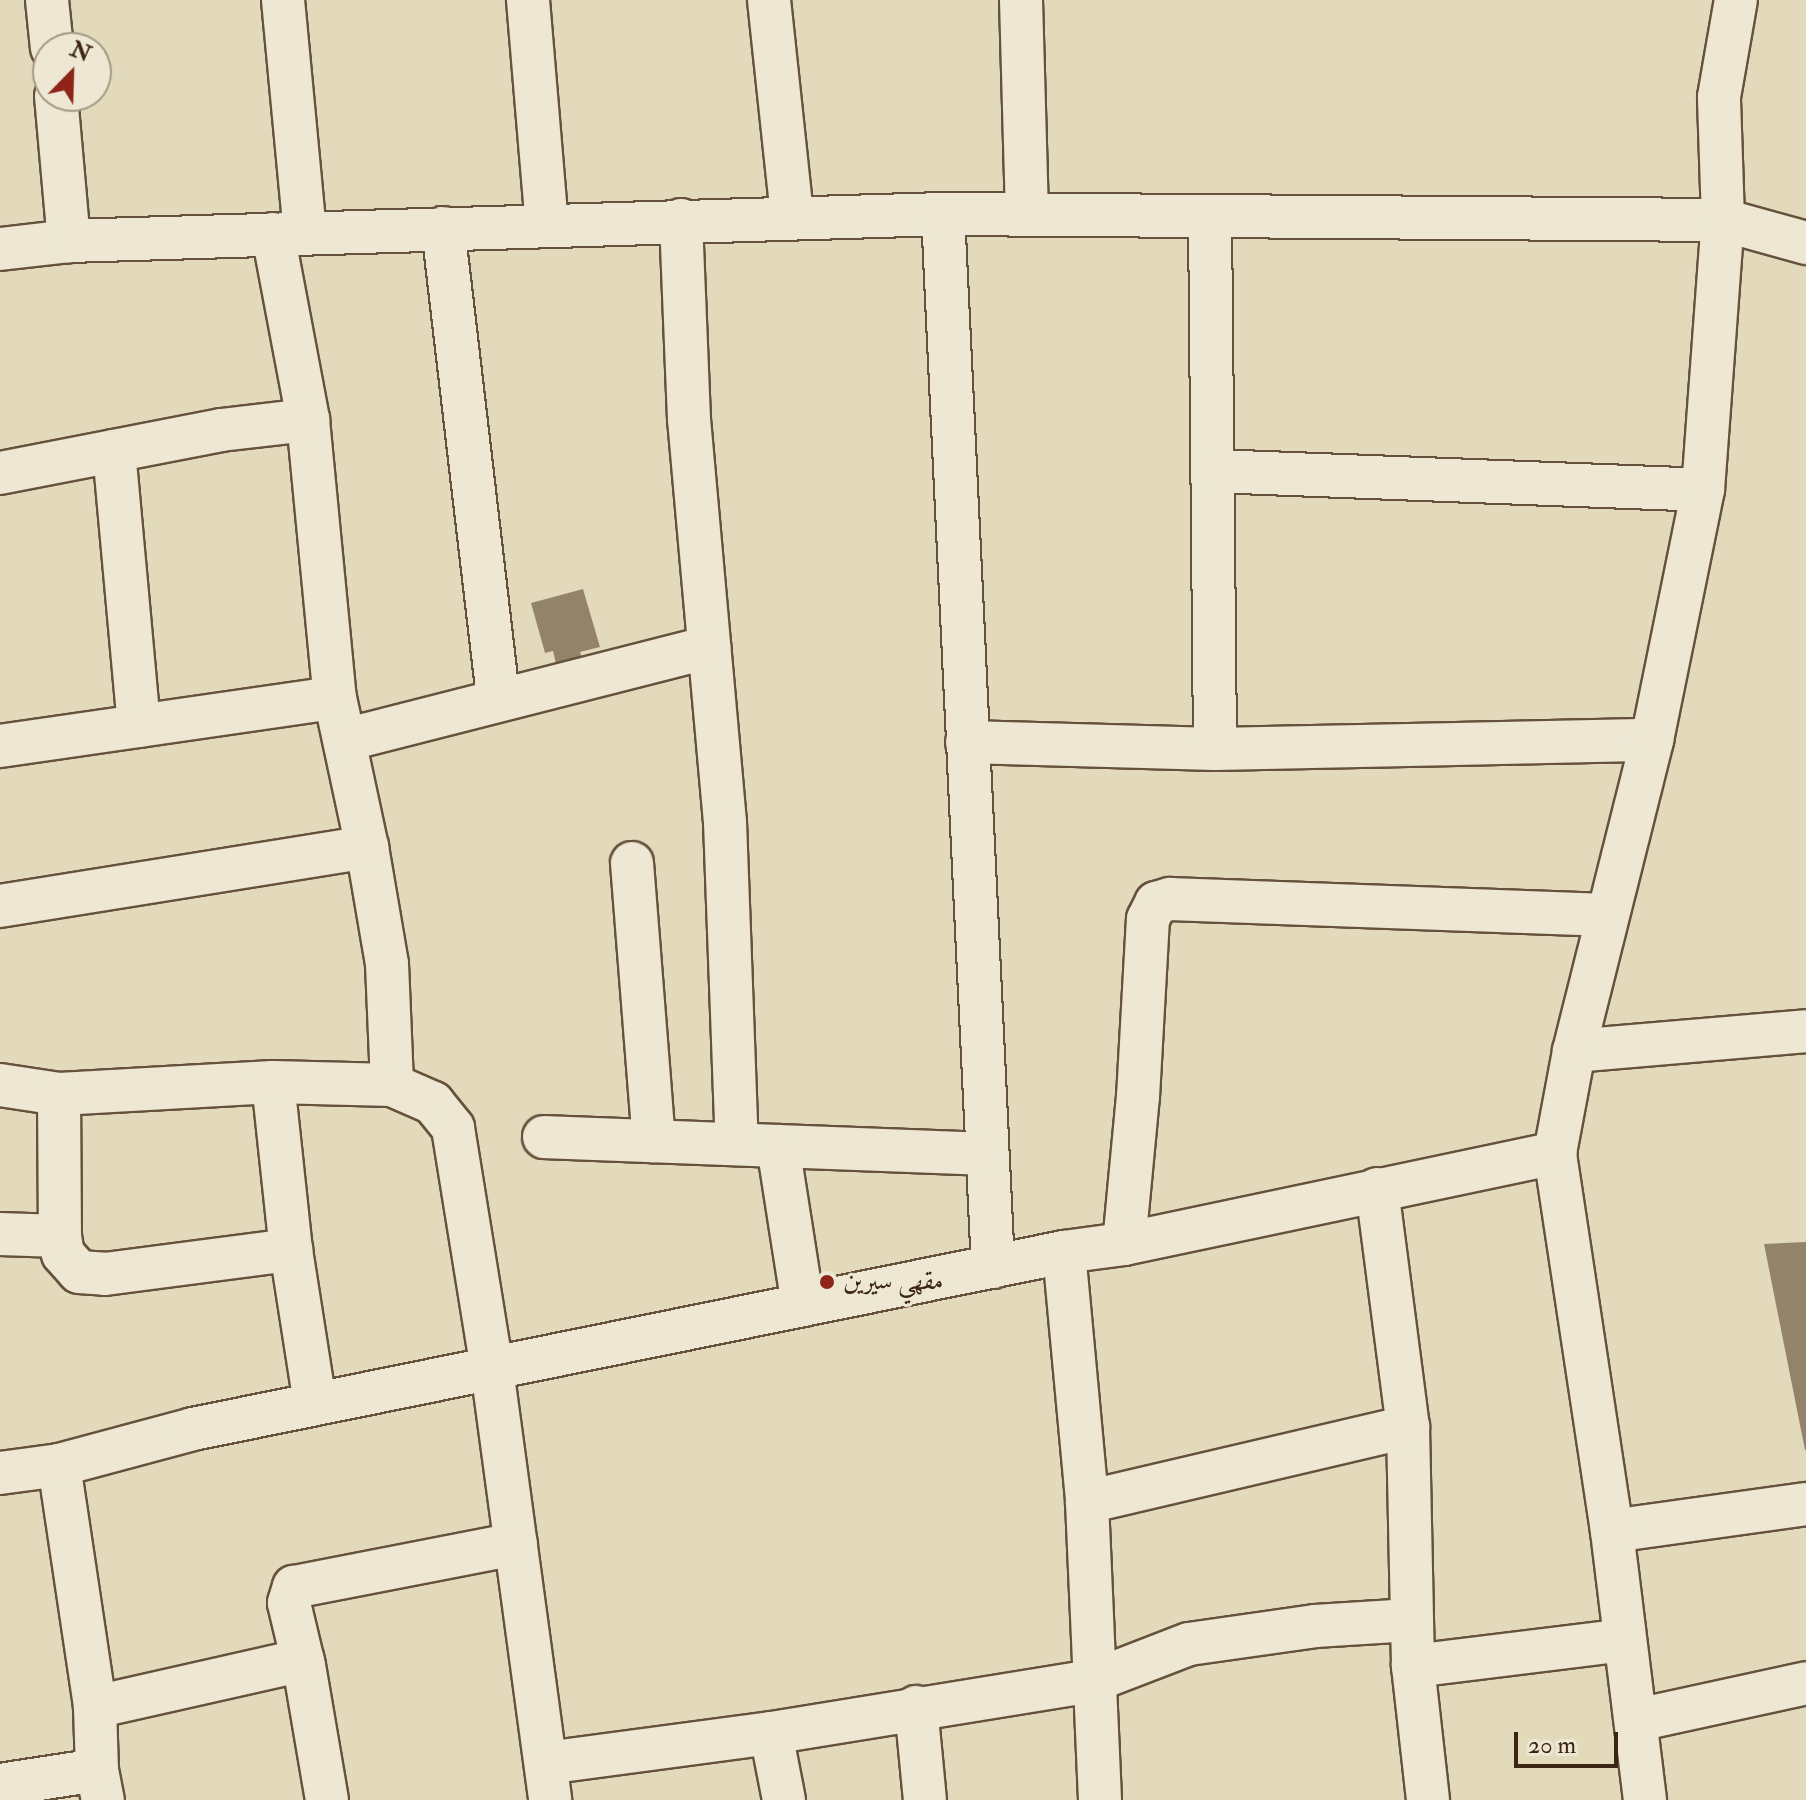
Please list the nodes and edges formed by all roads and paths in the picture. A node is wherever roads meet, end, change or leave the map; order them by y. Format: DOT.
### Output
graph roads {
  1 [pos="47,0"];
  2 [pos="283,0"];
  3 [pos="528,0"];
  4 [pos="769,0"];
  5 [pos="1021,0"];
  6 [pos="1736,0"];
  7 [pos="50,32"];
  8 [pos="57,112"];
  9 [pos="943,214"];
  10 [pos="1027,215"];
  11 [pos="1210,216"];
  12 [pos="792,217"];
  13 [pos="681,220"];
  14 [pos="1723,220"];
  15 [pos="547,225"];
  16 [pos="443,228"];
  17 [pos="289,234"];
  18 [pos="69,241"];
  19 [pos="1806,243"];
  20 [pos="0,249"];
  21 [pos="308,420"];
  22 [pos="114,451"];
  23 [pos="1213,471"];
  24 [pos="0,473"];
  25 [pos="1703,490"];
  26 [pos="709,647"];
  27 [pos="335,698"];
  28 [pos="498,699"];
  29 [pos="139,726"];
  30 [pos="345,740"];
  31 [pos="1652,740"];
  32 [pos="967,742"];
  33 [pos="0,746"];
  34 [pos="1215,749"];
  35 [pos="367,847"];
  36 [pos="632,863"];
  37 [pos="0,906"];
  38 [pos="1607,915"];
  39 [pos="1806,1031"];
  40 [pos="1574,1051"];
  41 [pos="273,1082"];
  42 [pos="0,1085"];
  43 [pos="392,1085"];
  44 [pos="59,1094"];
  45 [pos="544,1137"];
  46 [pos="654,1141"];
  47 [pos="757,1145"];
  48 [pos="1555,1153"];
  49 [pos="987,1154"];
  50 [pos="1377,1189"];
  51 [pos="0,1234"];
  52 [pos="60,1236"];
  53 [pos="1124,1244"];
  54 [pos="291,1250"];
  55 [pos="1064,1252"];
  56 [pos="993,1267"];
  57 [pos="803,1305"];
  58 [pos="492,1369"];
  59 [pos="315,1404"];
  60 [pos="1408,1427"];
  61 [pos="59,1465"];
  62 [pos="0,1472"];
  63 [pos="1087,1502"];
  64 [pos="1806,1504"];
  65 [pos="1612,1531"];
  66 [pos="516,1544"];
  67 [pos="1411,1620"];
  68 [pos="1624,1640"];
  69 [pos="303,1660"];
  70 [pos="1413,1666"];
  71 [pos="1093,1681"];
  72 [pos="1806,1683"];
  73 [pos="95,1707"];
  74 [pos="916,1707"];
  75 [pos="1637,1720"];
  76 [pos="771,1733"];
  77 [pos="548,1781"];
  78 [pos="0,1785"];
  79 [pos="100,1785"];
  80 [pos="1417,1799"];
  81 [pos="327,1800"];
  82 [pos="784,1800"];
  83 [pos="925,1800"];
  84 [pos="1100,1800"];
  85 [pos="1645,1800"];
  1 -- 7 [label="street"];
  2 -- 17 [label="street"];
  3 -- 15 [label="street"];
  4 -- 12 [label="street"];
  5 -- 10 [label="street"];
  6 -- 14 [label="street"];
  8 -- 18 [label="street"];
  9 -- 10 [label="street"];
  9 -- 12 [label="street"];
  9 -- 32 [label="street"];
  10 -- 11 [label="street"];
  11 -- 14 [label="street"];
  11 -- 23 [label="street"];
  12 -- 13 [label="street"];
  13 -- 15 [label="street"];
  13 -- 26 [label="street"];
  14 -- 19 [label="street"];
  14 -- 25 [label="street"];
  15 -- 16 [label="street"];
  16 -- 17 [label="street"];
  16 -- 28 [label="street"];
  17 -- 18 [label="street"];
  17 -- 21 [label="street"];
  18 -- 20 [label="street"];
  21 -- 22 [label="street"];
  21 -- 27 [label="street"];
  22 -- 24 [label="street"];
  22 -- 29 [label="street"];
  23 -- 25 [label="street"];
  23 -- 34 [label="street"];
  25 -- 31 [label="street"];
  26 -- 28 [label="street"];
  26 -- 47 [label="street"];
  27 -- 29 [label="street"];
  27 -- 30 [label="street"];
  28 -- 30 [label="street"];
  29 -- 33 [label="street"];
  30 -- 35 [label="street"];
  31 -- 34 [label="street"];
  31 -- 38 [label="street"];
  32 -- 34 [label="street"];
  32 -- 49 [label="street"];
  35 -- 37 [label="street"];
  35 -- 43 [label="street"];
  36 -- 46 [label="street"];
  38 -- 40 [label="street"];
  38 -- 53 [label="street"];
  39 -- 40 [label="street"];
  40 -- 48 [label="street"];
  41 -- 43 [label="street"];
  41 -- 44 [label="street"];
  41 -- 54 [label="street"];
  42 -- 44 [label="street"];
  43 -- 58 [label="street"];
  44 -- 52 [label="street"];
  45 -- 46 [label="street"];
  46 -- 47 [label="street"];
  47 -- 49 [label="street"];
  47 -- 57 [label="street"];
  48 -- 50 [label="street"];
  48 -- 65 [label="street"];
  49 -- 56 [label="street"];
  50 -- 53 [label="street"];
  50 -- 60 [label="street"];
  51 -- 52 [label="street"];
  52 -- 54 [label="street"];
  53 -- 55 [label="street"];
  54 -- 59 [label="street"];
  55 -- 56 [label="street"];
  55 -- 63 [label="street"];
  56 -- 57 [label="street"];
  57 -- 58 [label="street"];
  58 -- 59 [label="street"];
  58 -- 66 [label="street"];
  59 -- 61 [label="street"];
  60 -- 63 [label="street"];
  60 -- 67 [label="street"];
  61 -- 62 [label="street"];
  61 -- 73 [label="street"];
  63 -- 71 [label="street"];
  64 -- 65 [label="street"];
  65 -- 68 [label="street"];
  66 -- 69 [label="street"];
  66 -- 77 [label="street"];
  67 -- 70 [label="street"];
  67 -- 71 [label="street"];
  68 -- 70 [label="street"];
  68 -- 75 [label="street"];
  69 -- 73 [label="street"];
  69 -- 81 [label="street"];
  70 -- 80 [label="street"];
  71 -- 74 [label="street"];
  71 -- 84 [label="street"];
  72 -- 75 [label="street"];
  73 -- 79 [label="street"];
  74 -- 76 [label="street"];
  74 -- 83 [label="street"];
  75 -- 85 [label="street"];
  76 -- 77 [label="street"];
  76 -- 82 [label="street"];
  78 -- 79 [label="street"];
}
